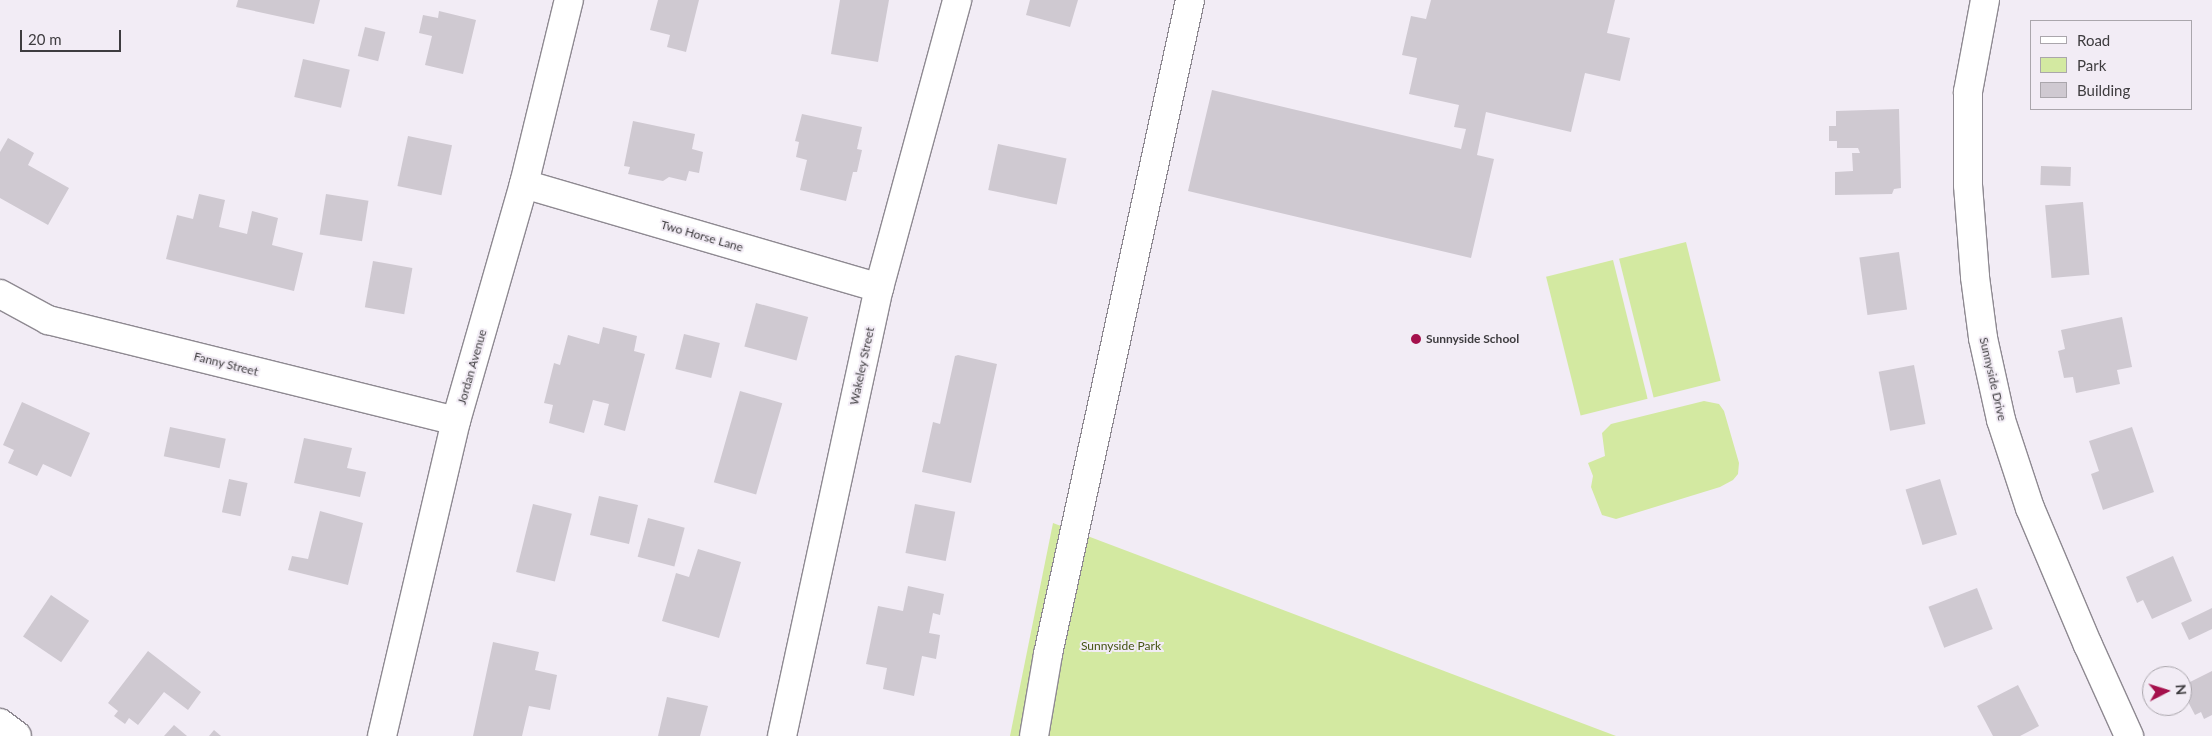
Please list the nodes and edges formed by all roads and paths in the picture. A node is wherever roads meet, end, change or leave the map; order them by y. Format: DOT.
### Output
graph roads {
  1 [pos="569,0"];
  2 [pos="956,0"];
  3 [pos="1190,0"];
  4 [pos="1985,0"];
  5 [pos="524,184"];
  6 [pos="879,288"];
  7 [pos="0,294"];
  8 [pos="456,421"];
  9 [pos="0,724"];
  10 [pos="16,736"];
  11 [pos="382,736"];
  12 [pos="782,736"];
  13 [pos="1034,736"];
  14 [pos="2129,736"];
  1 -- 5 [label="street, Jordan Avenue"];
  2 -- 6 [label="street, Wakeley Street"];
  3 -- 13 [label="street"];
  4 -- 14 [label="street, Sunnyside Drive"];
  5 -- 6 [label="street, Two Horse Lane"];
  5 -- 8 [label="street, Jordan Avenue"];
  6 -- 12 [label="street, Wakeley Street"];
  7 -- 8 [label="street, Fanny Street"];
  8 -- 11 [label="street, Jordan Avenue"];
  9 -- 10 [label="street"];
}
